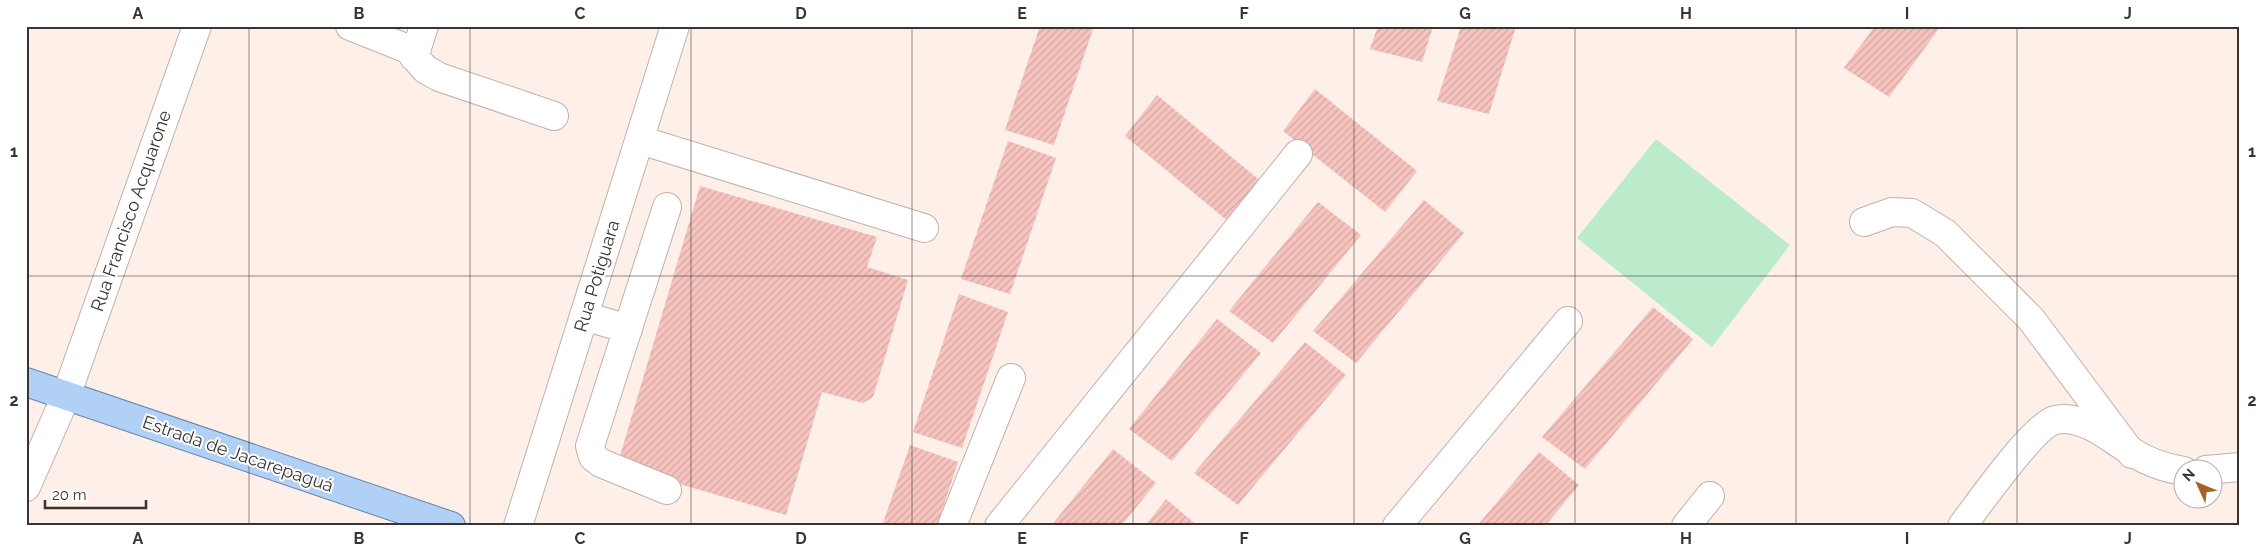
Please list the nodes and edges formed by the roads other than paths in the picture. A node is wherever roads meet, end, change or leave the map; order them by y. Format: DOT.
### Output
graph roads {
  1 [pos="197,26"];
  2 [pos="350,26"];
  3 [pos="424,26"];
  4 [pos="675,26"];
  5 [pos="414,57"];
  6 [pos="554,116"];
  7 [pos="640,140"];
  8 [pos="1298,154"];
  9 [pos="668,207"];
  10 [pos="1864,222"];
  11 [pos="924,228"];
  12 [pos="584,316"];
  13 [pos="1568,321"];
  14 [pos="628,329"];
  15 [pos="1011,378"];
  16 [pos="26,382"];
  17 [pos="66,396"];
  18 [pos="2132,454"];
  19 [pos="2240,467"];
  20 [pos="2224,468"];
  21 [pos="2174,469"];
  22 [pos="26,487"];
  23 [pos="667,490"];
  24 [pos="1710,496"];
  25 [pos="451,526"];
  26 [pos="518,526"];
  27 [pos="952,526"];
  28 [pos="999,526"];
  29 [pos="1396,526"];
  30 [pos="1686,526"];
  31 [pos="1962,526"];
  1 -- 17 [label="street, Rua Francisco Acquarone"];
  2 -- 5 [label="street"];
  3 -- 5 [label="street"];
  4 -- 7 [label="street, Rua Potiguara"];
  5 -- 6 [label="street"];
  7 -- 11 [label="street"];
  7 -- 12 [label="street, Rua Potiguara"];
  8 -- 28 [label="street"];
  9 -- 14 [label="street"];
  10 -- 18 [label="street"];
  12 -- 14 [label="street"];
  12 -- 26 [label="street, Rua Potiguara"];
  13 -- 29 [label="street"];
  14 -- 23 [label="street"];
  15 -- 27 [label="street"];
  16 -- 17 [label="main road, Estrada de Jacarepaguá"];
  17 -- 22 [label="street, Rua Francisco Acquarone"];
  17 -- 25 [label="main road, Estrada de Jacarepaguá"];
  18 -- 21 [label="street"];
  18 -- 31 [label="street"];
  19 -- 20 [label="street"];
  24 -- 30 [label="street"];
}
